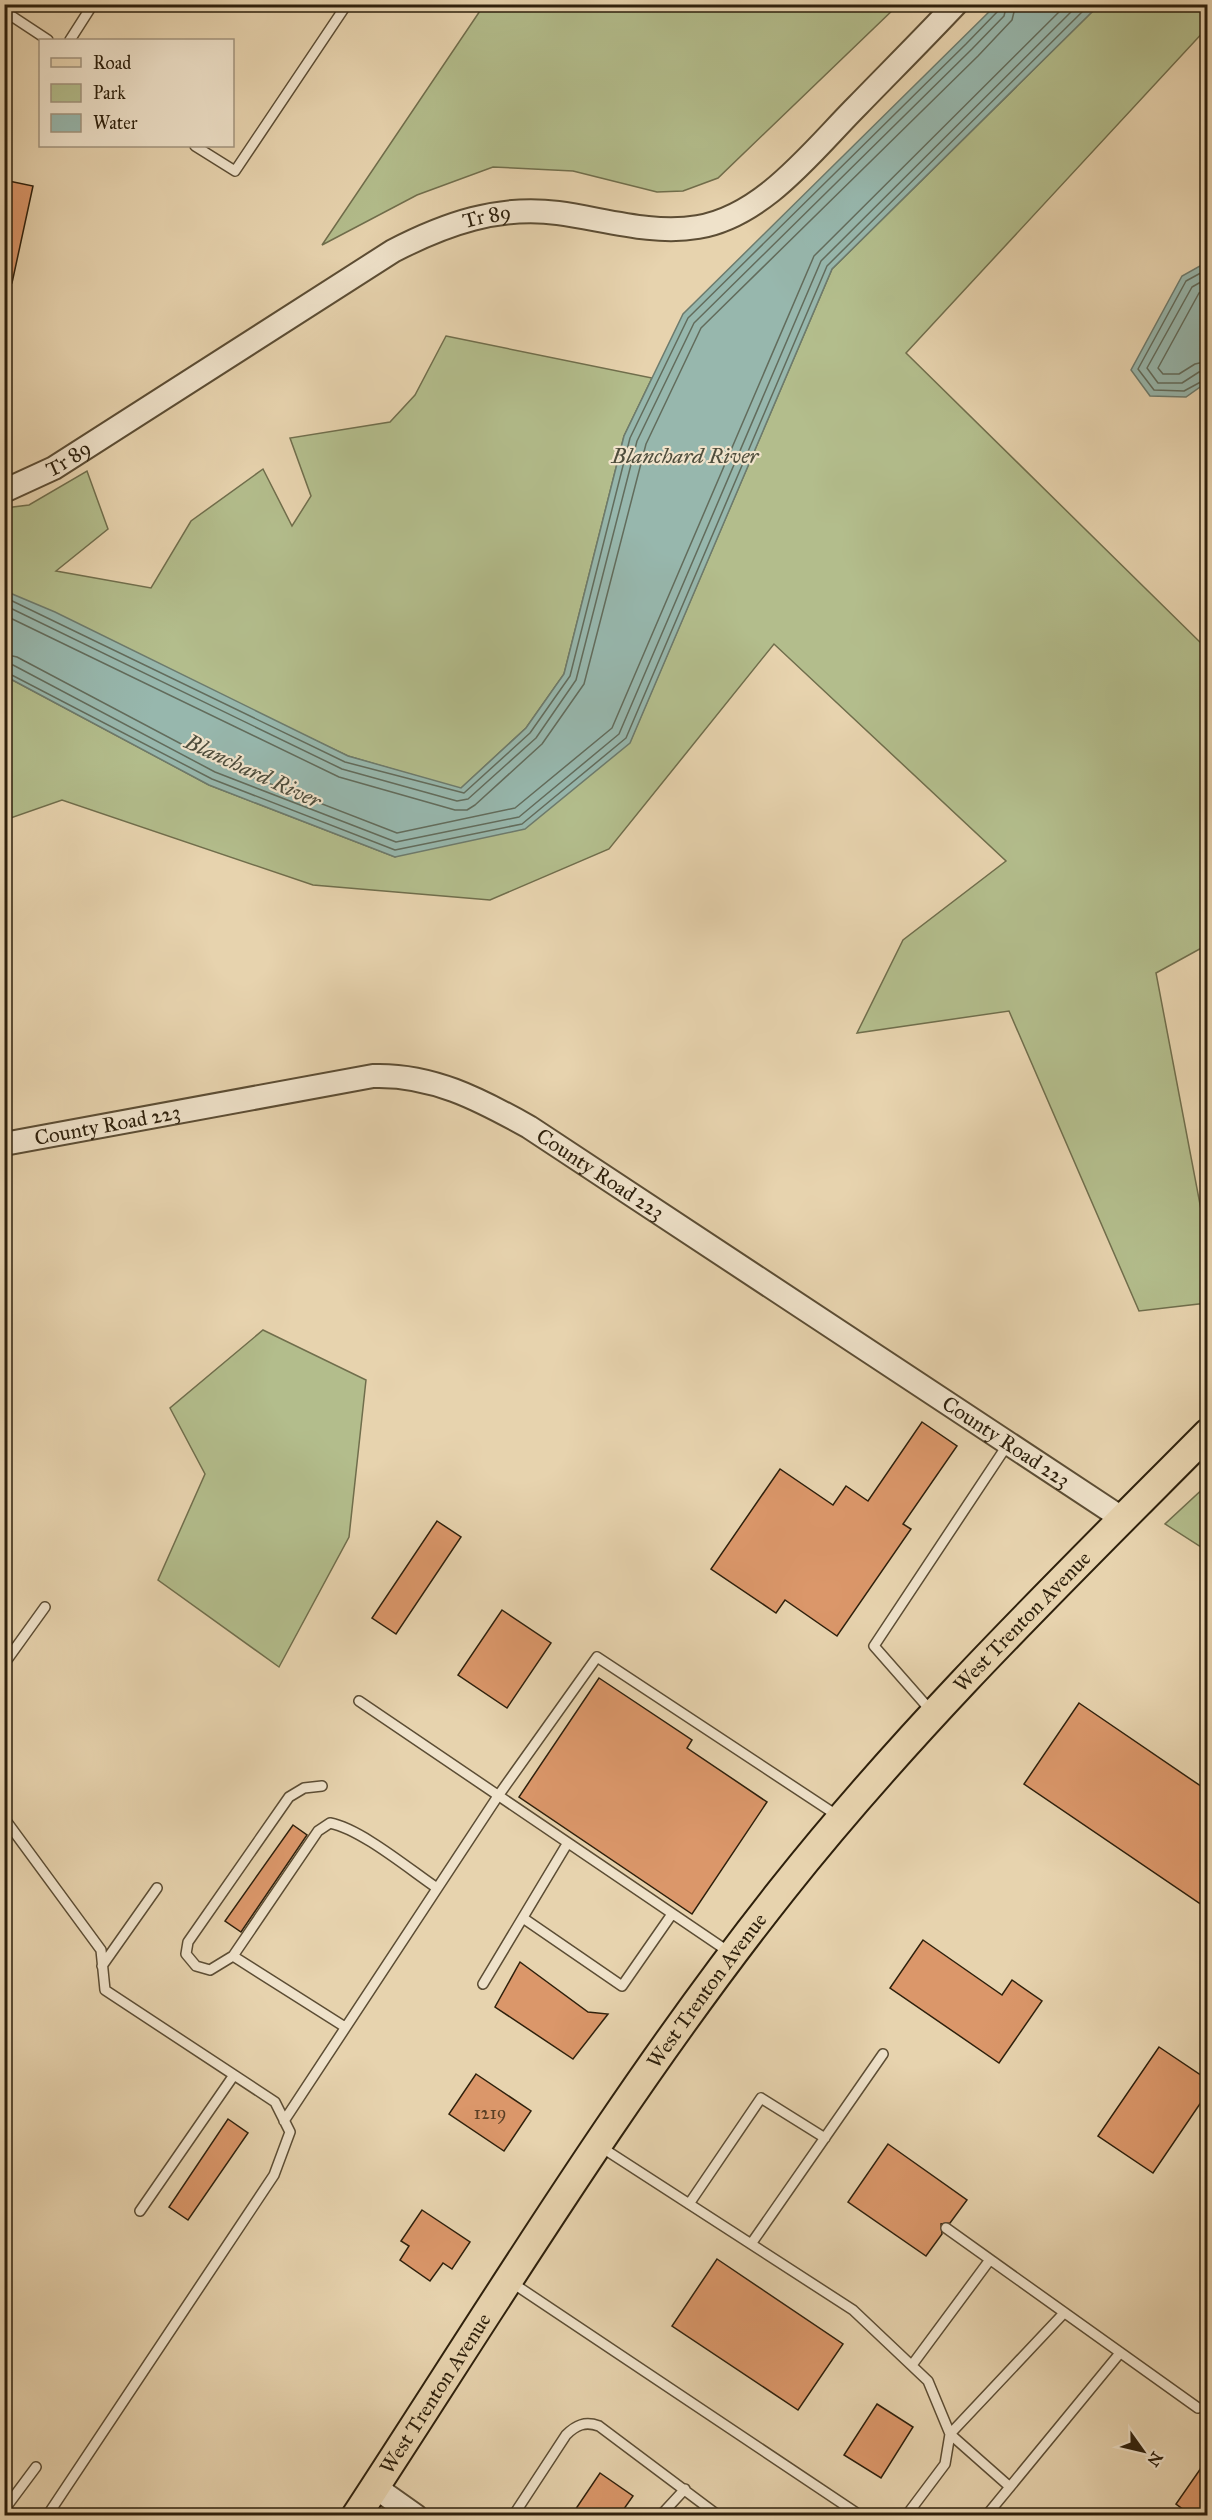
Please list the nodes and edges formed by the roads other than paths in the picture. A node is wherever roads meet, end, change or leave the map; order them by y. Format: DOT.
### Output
graph roads {
  1 [pos="93,4"];
  2 [pos="347,4"];
  3 [pos="956,4"];
  4 [pos="4,11"];
  5 [pos="46,39"];
  6 [pos="71,39"];
  7 [pos="197,147"];
  8 [pos="4,492"];
  9 [pos="4,1144"];
  10 [pos="1208,1433"];
  11 [pos="1008,1444"];
  12 [pos="1123,1519"];
  13 [pos="45,1607"];
  14 [pos="4,1664"];
  15 [pos="359,1701"];
  16 [pos="935,1715"];
  17 [pos="322,1786"];
  18 [pos="498,1796"];
  19 [pos="4,1818"];
  20 [pos="842,1820"];
  21 [pos="567,1844"];
  22 [pos="157,1888"];
  23 [pos="437,1888"];
  24 [pos="672,1914"];
  25 [pos="523,1918"];
  26 [pos="733,1955"];
  27 [pos="233,1956"];
  28 [pos="102,1966"];
  29 [pos="483,1984"];
  30 [pos="345,2027"];
  31 [pos="883,2054"];
  32 [pos="234,2075"];
  33 [pos="284,2121"];
  34 [pos="825,2138"];
  35 [pos="598,2145"];
  36 [pos="689,2204"];
  37 [pos="140,2211"];
  38 [pos="946,2228"];
  39 [pos="751,2244"];
  40 [pos="989,2261"];
  41 [pos="509,2281"];
  42 [pos="1064,2313"];
  43 [pos="1120,2353"];
  44 [pos="912,2365"];
  45 [pos="1198,2408"];
  46 [pos="950,2434"];
  47 [pos="36,2467"];
  48 [pos="375,2487"];
  49 [pos="1010,2487"];
  50 [pos="685,2489"];
  51 [pos="4,2510"];
  52 [pos="47,2516"];
  53 [pos="356,2516"];
  54 [pos="416,2516"];
  55 [pos="513,2516"];
  56 [pos="660,2516"];
  57 [pos="719,2516"];
  58 [pos="861,2516"];
  59 [pos="906,2516"];
  60 [pos="986,2516"];
  1 -- 6 [label="lane"];
  2 -- 7 [label="lane"];
  3 -- 8 [label="street, Tr 89"];
  4 -- 5 [label="lane"];
  9 -- 11 [label="street, County Road 223"];
  10 -- 12 [label="main road, West Trenton Avenue"];
  11 -- 12 [label="street, County Road 223"];
  11 -- 16 [label="lane"];
  12 -- 16 [label="main road, West Trenton Avenue"];
  13 -- 14 [label="lane"];
  15 -- 18 [label="lane"];
  16 -- 20 [label="main road, West Trenton Avenue"];
  17 -- 27 [label="lane"];
  18 -- 20 [label="lane"];
  18 -- 21 [label="lane"];
  18 -- 23 [label="lane"];
  19 -- 28 [label="lane"];
  20 -- 26 [label="main road, West Trenton Avenue"];
  21 -- 24 [label="lane"];
  21 -- 25 [label="lane"];
  22 -- 28 [label="lane"];
  23 -- 27 [label="lane"];
  23 -- 30 [label="lane"];
  24 -- 25 [label="lane"];
  24 -- 26 [label="lane"];
  25 -- 29 [label="lane"];
  26 -- 35 [label="main road, West Trenton Avenue"];
  27 -- 30 [label="lane"];
  28 -- 32 [label="lane"];
  30 -- 33 [label="lane"];
  31 -- 34 [label="lane"];
  32 -- 33 [label="lane"];
  32 -- 37 [label="lane"];
  33 -- 52 [label="lane"];
  34 -- 36 [label="lane"];
  34 -- 39 [label="lane"];
  35 -- 36 [label="lane"];
  35 -- 41 [label="main road, West Trenton Avenue"];
  36 -- 39 [label="lane"];
  38 -- 40 [label="lane"];
  39 -- 44 [label="lane"];
  40 -- 42 [label="lane"];
  40 -- 44 [label="lane"];
  41 -- 48 [label="main road, West Trenton Avenue"];
  41 -- 58 [label="lane"];
  42 -- 43 [label="lane"];
  42 -- 46 [label="lane"];
  43 -- 45 [label="lane"];
  43 -- 49 [label="lane"];
  44 -- 46 [label="lane"];
  46 -- 49 [label="lane"];
  46 -- 59 [label="lane"];
  47 -- 51 [label="lane"];
  48 -- 53 [label="main road, West Trenton Avenue"];
  48 -- 54 [label="street"];
  49 -- 60 [label="lane"];
  50 -- 55 [label="lane"];
  50 -- 56 [label="lane"];
  50 -- 57 [label="lane"];
}
